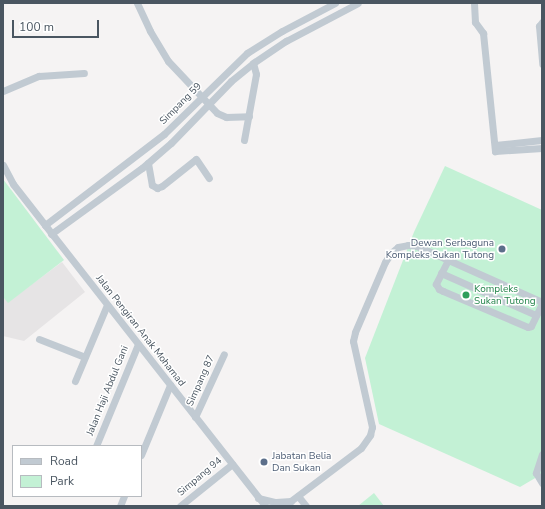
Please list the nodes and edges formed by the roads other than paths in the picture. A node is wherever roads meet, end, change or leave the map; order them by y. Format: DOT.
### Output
graph roads {
  1 [pos="137,3"];
  2 [pos="334,3"];
  3 [pos="358,3"];
  4 [pos="474,3"];
  5 [pos="325,5"];
  6 [pos="542,22"];
  7 [pos="253,62"];
  8 [pos="542,64"];
  9 [pos="84,73"];
  10 [pos="3,91"];
  11 [pos="202,97"];
  12 [pos="209,105"];
  13 [pos="248,116"];
  14 [pos="244,140"];
  15 [pos="542,140"];
  16 [pos="495,145"];
  17 [pos="542,148"];
  18 [pos="148,163"];
  19 [pos="3,165"];
  20 [pos="5,172"];
  21 [pos="209,178"];
  22 [pos="44,225"];
  23 [pos="51,234"];
  24 [pos="448,260"];
  25 [pos="441,273"];
  26 [pos="542,302"];
  27 [pos="107,305"];
  28 [pos="536,315"];
  29 [pos="39,338"];
  30 [pos="138,344"];
  31 [pos="224,354"];
  32 [pos="85,357"];
  33 [pos="75,381"];
  34 [pos="170,385"];
  35 [pos="195,417"];
  36 [pos="96,445"];
  37 [pos="142,453"];
  38 [pos="542,454"];
  39 [pos="232,464"];
  40 [pos="542,483"];
  41 [pos="258,498"];
  42 [pos="293,501"];
  43 [pos="180,506"];
  44 [pos="265,506"];
  45 [pos="284,506"];
  46 [pos="306,506"];
  1 -- 11 [label="street"];
  2 -- 5 [label="street, Simpang 59"];
  3 -- 7 [label="street, Simpang 59"];
  4 -- 16 [label="street"];
  5 -- 11 [label="street, Simpang 59"];
  6 -- 8 [label="street"];
  7 -- 12 [label="street, Simpang 59"];
  7 -- 13 [label="street"];
  9 -- 10 [label="street"];
  11 -- 12 [label="street"];
  11 -- 22 [label="street, Simpang 59"];
  12 -- 13 [label="street"];
  12 -- 18 [label="street, Simpang 59"];
  13 -- 14 [label="street"];
  15 -- 16 [label="street"];
  16 -- 17 [label="street"];
  18 -- 21 [label="street"];
  18 -- 23 [label="street, Simpang 59"];
  19 -- 20 [label="street, Jalan Pengiran Anak Mohamad"];
  20 -- 22 [label="street, Jalan Pengiran Anak Mohamad"];
  22 -- 23 [label="street, Jalan Pengiran Anak Mohamad"];
  23 -- 27 [label="street, Jalan Pengiran Anak Mohamad"];
  24 -- 25 [label="street"];
  24 -- 26 [label="street"];
  24 -- 42 [label="street"];
  25 -- 28 [label="street"];
  25 -- 28 [label="street"];
  26 -- 28 [label="street"];
  27 -- 30 [label="street, Jalan Pengiran Anak Mohamad"];
  27 -- 32 [label="street"];
  29 -- 32 [label="street"];
  30 -- 34 [label="street, Jalan Pengiran Anak Mohamad"];
  30 -- 36 [label="street, Jalan Haji Abdul Gani"];
  31 -- 35 [label="street, Simpang 87"];
  32 -- 33 [label="street"];
  34 -- 35 [label="street, Jalan Pengiran Anak Mohamad"];
  34 -- 37 [label="street"];
  35 -- 39 [label="street, Jalan Pengiran Anak Mohamad"];
  38 -- 40 [label="street"];
  39 -- 41 [label="street, Jalan Pengiran Anak Mohamad"];
  39 -- 43 [label="street, Simpang 94"];
  41 -- 42 [label="street"];
  41 -- 44 [label="street, Jalan Pengiran Anak Mohamad"];
  42 -- 45 [label="street"];
  42 -- 46 [label="street"];
}
